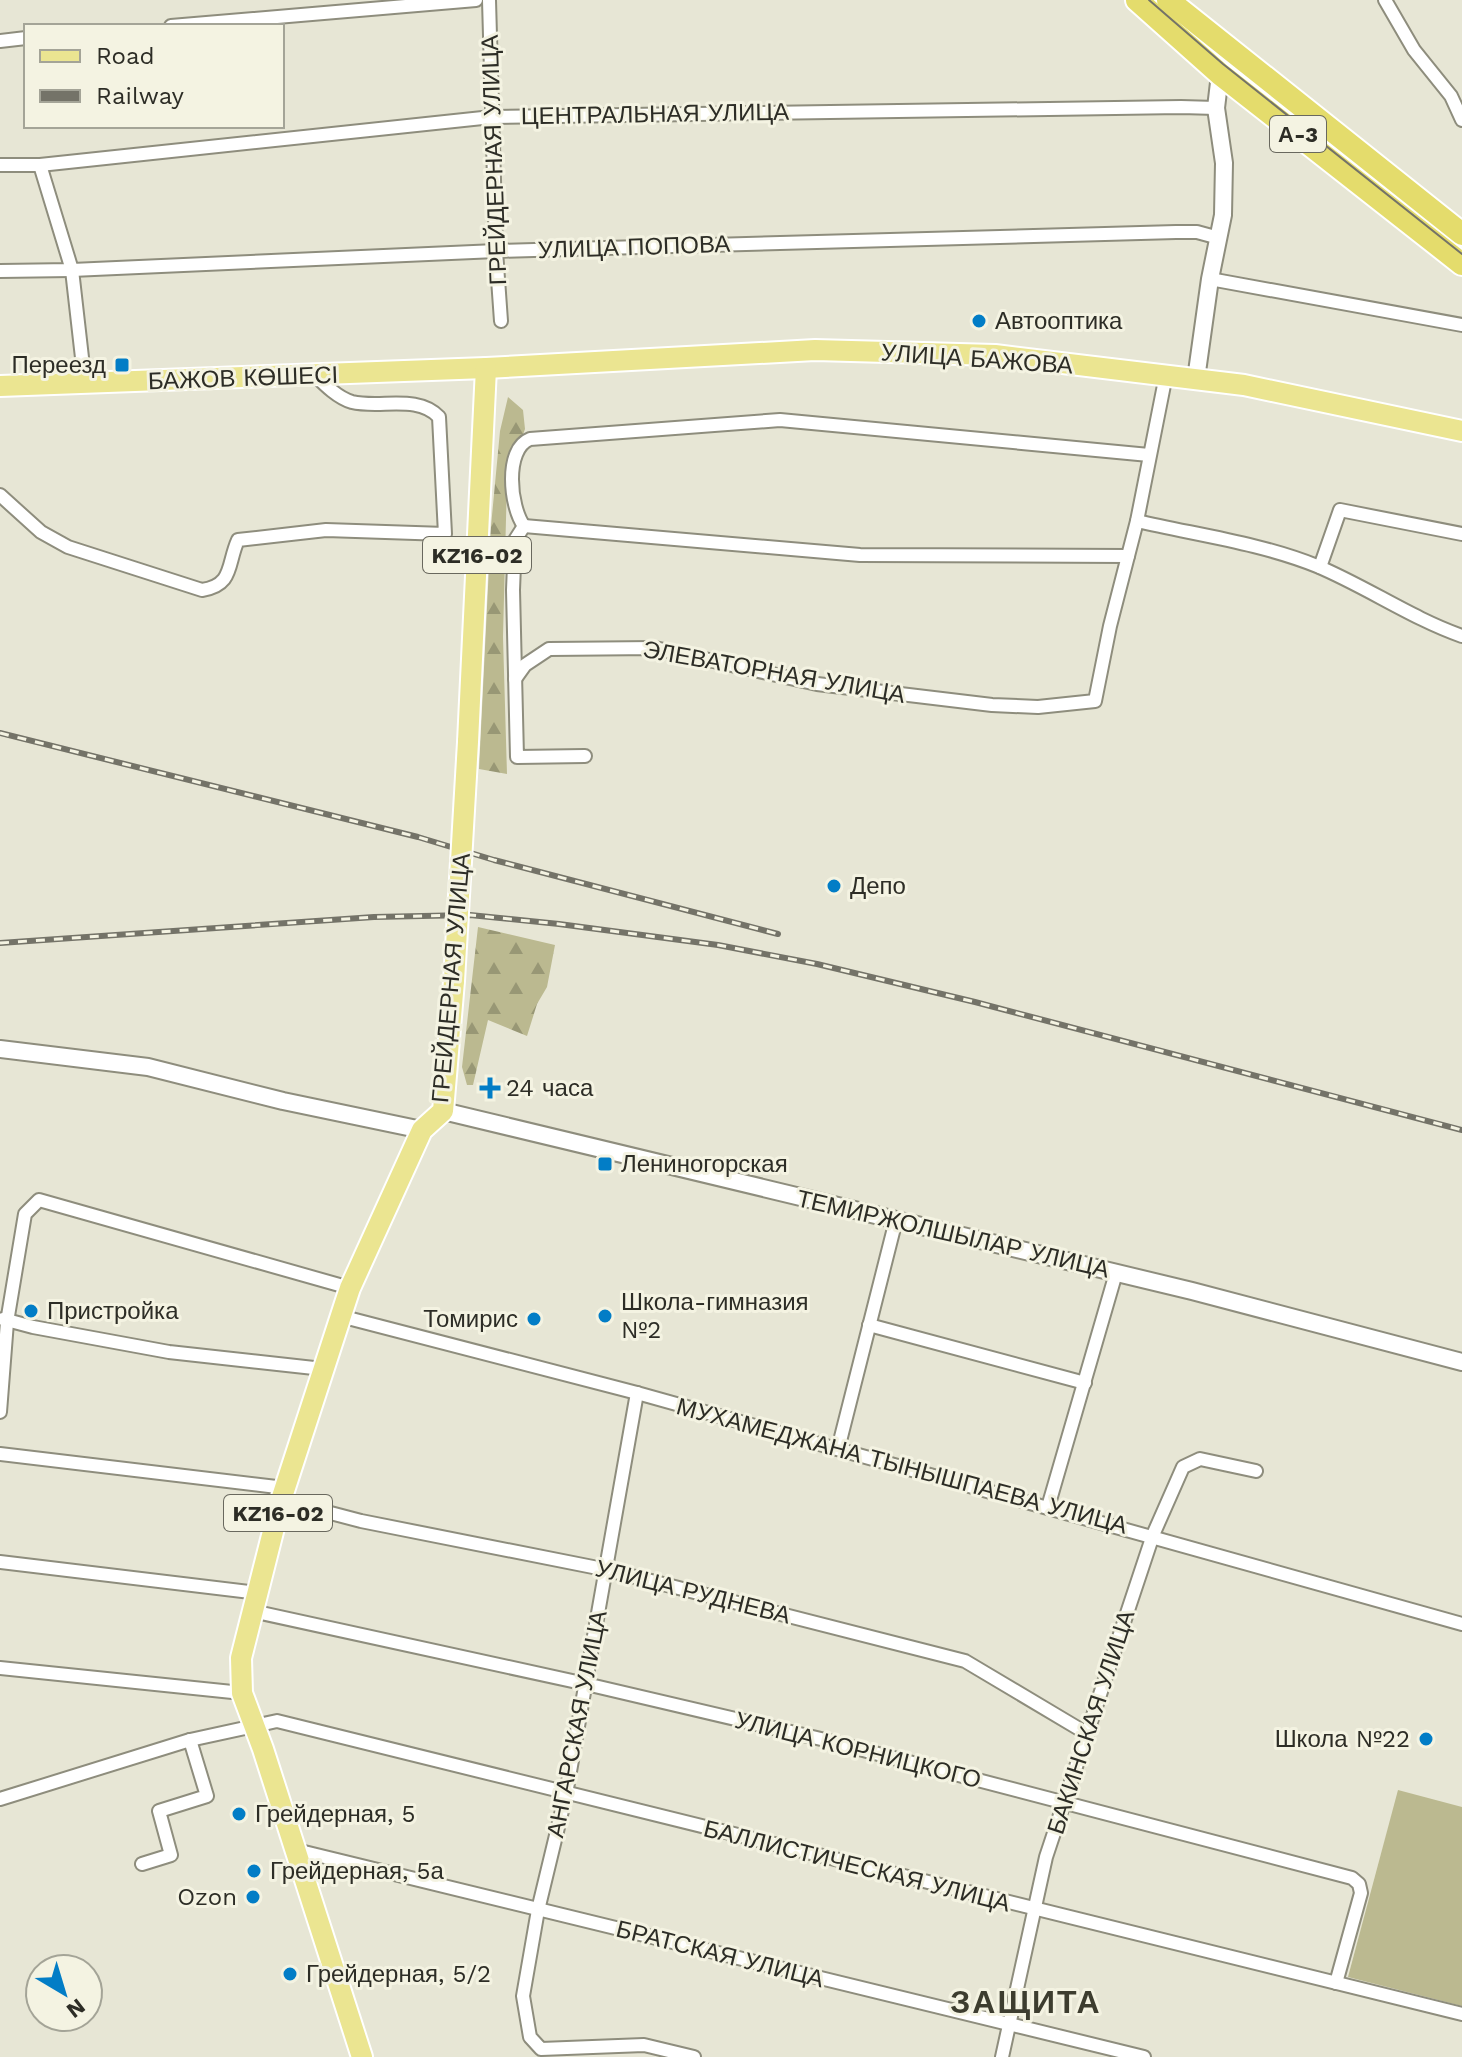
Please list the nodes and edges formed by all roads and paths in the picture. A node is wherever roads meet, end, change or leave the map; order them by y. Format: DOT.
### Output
graph roads {
  1 [pos="476,0"];
  2 [pos="489,0"];
  3 [pos="1137,0"];
  4 [pos="1168,0"];
  5 [pos="1385,0"];
  6 [pos="194,24"];
  7 [pos="24,38"];
  8 [pos="0,41"];
  9 [pos="1228,48"];
  10 [pos="1220,74"];
  11 [pos="1216,108"];
  12 [pos="492,117"];
  13 [pos="1462,120"];
  14 [pos="0,165"];
  15 [pos="40,165"];
  16 [pos="1462,234"];
  17 [pos="1219,238"];
  18 [pos="496,251"];
  19 [pos="1462,264"];
  20 [pos="72,270"];
  21 [pos="0,271"];
  22 [pos="1210,279"];
  23 [pos="501,321"];
  24 [pos="1462,325"];
  25 [pos="486,368"];
  26 [pos="315,375"];
  27 [pos="1166,375"];
  28 [pos="1196,379"];
  29 [pos="85,384"];
  30 [pos="0,386"];
  31 [pos="1462,431"];
  32 [pos="1149,455"];
  33 [pos="0,495"];
  34 [pos="1137,521"];
  35 [pos="524,526"];
  36 [pos="1462,534"];
  37 [pos="1128,556"];
  38 [pos="1320,567"];
  39 [pos="1462,633"];
  40 [pos="515,679"];
  41 [pos="585,756"];
  42 [pos="0,1049"];
  43 [pos="443,1111"];
  44 [pos="422,1130"];
  45 [pos="896,1220"];
  46 [pos="1116,1273"];
  47 [pos="350,1288"];
  48 [pos="340,1316"];
  49 [pos="4,1320"];
  50 [pos="869,1325"];
  51 [pos="1462,1362"];
  52 [pos="323,1369"];
  53 [pos="1085,1383"];
  54 [pos="637,1393"];
  55 [pos="0,1412"];
  56 [pos="838,1449"];
  57 [pos="0,1454"];
  58 [pos="1256,1471"];
  59 [pos="283,1494"];
  60 [pos="1048,1507"];
  61 [pos="1153,1535"];
  62 [pos="0,1562"];
  63 [pos="608,1570"];
  64 [pos="255,1602"];
  65 [pos="1462,1624"];
  66 [pos="0,1668"];
  67 [pos="586,1684"];
  68 [pos="242,1693"];
  69 [pos="252,1725"];
  70 [pos="1086,1733"];
  71 [pos="190,1740"];
  72 [pos="566,1794"];
  73 [pos="0,1799"];
  74 [pos="1065,1803"];
  75 [pos="296,1850"];
  76 [pos="142,1864"];
  77 [pos="538,1910"];
  78 [pos="1035,1910"];
  79 [pos="1336,1983"];
  80 [pos="1462,2014"];
  81 [pos="1009,2024"];
  82 [pos="362,2057"];
  83 [pos="694,2057"];
  84 [pos="1002,2057"];
  85 [pos="1144,2057"];
  1 -- 6 [label="street"];
  2 -- 12 [label="street, ГРЕЙДЕРНАЯ УЛИЦА"];
  3 -- 10 [label="highway, А-3"];
  4 -- 9 [label="highway"];
  5 -- 13 [label="street"];
  7 -- 8 [label="street"];
  9 -- 10 [label="street"];
  9 -- 16 [label="highway"];
  10 -- 11 [label="street"];
  10 -- 19 [label="highway, А-3"];
  11 -- 12 [label="street, ЦЕНТРАЛЬНАЯ УЛИЦА"];
  11 -- 17 [label="street"];
  12 -- 15 [label="street, ЦЕНТРАЛЬНАЯ УЛИЦА"];
  12 -- 18 [label="street, ГРЕЙДЕРНАЯ УЛИЦА"];
  14 -- 15 [label="street, ЦЕНТРАЛЬНАЯ УЛИЦА"];
  15 -- 20 [label="street"];
  17 -- 18 [label="street, УЛИЦА ПОПОВА"];
  17 -- 22 [label="street"];
  18 -- 20 [label="street, УЛИЦА ПОПОВА"];
  18 -- 23 [label="street, ГРЕЙДЕРНАЯ УЛИЦА"];
  20 -- 21 [label="street, УЛИЦА ПОПОВА"];
  20 -- 29 [label="street"];
  22 -- 24 [label="street"];
  22 -- 28 [label="street"];
  25 -- 26 [label="main road, БАЖОВ КӨШЕСІ"];
  25 -- 27 [label="main road, УЛИЦА БАЖОВА"];
  25 -- 43 [label="main road, ГРЕЙДЕРНАЯ УЛИЦА / KZ16-02, bridge"];
  26 -- 29 [label="main road, БАЖОВ КӨШЕСІ"];
  26 -- 33 [label="street"];
  27 -- 28 [label="main road, УЛИЦА БАЖОВА"];
  27 -- 32 [label="street"];
  28 -- 31 [label="main road, УЛИЦА БАЖОВА"];
  29 -- 30 [label="main road, БАЖОВ КӨШЕСІ"];
  32 -- 34 [label="street"];
  32 -- 35 [label="street"];
  34 -- 37 [label="street"];
  34 -- 38 [label="street"];
  35 -- 37 [label="street"];
  35 -- 40 [label="street"];
  36 -- 38 [label="street"];
  37 -- 40 [label="street, ЭЛЕВАТОРНАЯ УЛИЦА"];
  38 -- 39 [label="street"];
  40 -- 41 [label="street"];
  42 -- 44 [label="street"];
  43 -- 44 [label="main road, ГРЕЙДЕРНАЯ УЛИЦА / KZ16-02"];
  43 -- 45 [label="street, ТЕМИРЖОЛШЫЛАР УЛИЦА"];
  44 -- 47 [label="main road, ГРЕЙДЕРНАЯ УЛИЦА / KZ16-02"];
  45 -- 46 [label="street, ТЕМИРЖОЛШЫЛАР УЛИЦА"];
  45 -- 50 [label="street"];
  46 -- 51 [label="street, ТЕМИРЖОЛШЫЛАР УЛИЦА"];
  46 -- 53 [label="street"];
  47 -- 48 [label="main road, ГРЕЙДЕРНАЯ УЛИЦА / KZ16-02"];
  47 -- 49 [label="street"];
  48 -- 52 [label="main road, ГРЕЙДЕРНАЯ УЛИЦА / KZ16-02"];
  48 -- 54 [label="street, МУХАМЕДЖАНА ТЫНЫШПАЕВА УЛИЦА"];
  49 -- 52 [label="street"];
  49 -- 55 [label="street"];
  50 -- 53 [label="street"];
  50 -- 56 [label="street"];
  52 -- 59 [label="main road, ГРЕЙДЕРНАЯ УЛИЦА / KZ16-02"];
  53 -- 60 [label="street"];
  54 -- 56 [label="street, МУХАМЕДЖАНА ТЫНЫШПАЕВА УЛИЦА"];
  54 -- 63 [label="street, АНГАРСКАЯ УЛИЦА"];
  56 -- 60 [label="street, МУХАМЕДЖАНА ТЫНЫШПАЕВА УЛИЦА"];
  57 -- 59 [label="street, УЛИЦА РУДНЕВА"];
  58 -- 61 [label="street, БАКИНСКАЯ УЛИЦА"];
  59 -- 63 [label="street, УЛИЦА РУДНЕВА"];
  59 -- 64 [label="main road, ГРЕЙДЕРНАЯ УЛИЦА / KZ16-02"];
  60 -- 61 [label="street, МУХАМЕДЖАНА ТЫНЫШПАЕВА УЛИЦА"];
  61 -- 65 [label="street, МУХАМЕДЖАНА ТЫНЫШПАЕВА УЛИЦА"];
  61 -- 70 [label="street, БАКИНСКАЯ УЛИЦА"];
  62 -- 64 [label="street, УЛИЦА КОРНИЦКОГО"];
  63 -- 67 [label="street, АНГАРСКАЯ УЛИЦА"];
  63 -- 70 [label="street, УЛИЦА РУДНЕВА"];
  64 -- 67 [label="street, УЛИЦА КОРНИЦКОГО"];
  64 -- 68 [label="main road, ГРЕЙДЕРНАЯ УЛИЦА / KZ16-02"];
  66 -- 68 [label="street"];
  67 -- 72 [label="street, АНГАРСКАЯ УЛИЦА"];
  67 -- 74 [label="street, УЛИЦА КОРНИЦКОГО"];
  68 -- 69 [label="main road, ГРЕЙДЕРНАЯ УЛИЦА / KZ16-02"];
  69 -- 71 [label="street, БАЛЛИСТИЧЕСКАЯ УЛИЦА"];
  69 -- 72 [label="street, БАЛЛИСТИЧЕСКАЯ УЛИЦА"];
  69 -- 75 [label="main road, ГРЕЙДЕРНАЯ УЛИЦА / KZ16-02"];
  70 -- 74 [label="street, БАКИНСКАЯ УЛИЦА"];
  71 -- 73 [label="street, БАЛЛИСТИЧЕСКАЯ УЛИЦА"];
  71 -- 76 [label="street"];
  72 -- 77 [label="street, АНГАРСКАЯ УЛИЦА"];
  72 -- 78 [label="street, БАЛЛИСТИЧЕСКАЯ УЛИЦА"];
  74 -- 78 [label="street, БАКИНСКАЯ УЛИЦА"];
  74 -- 79 [label="street, УЛИЦА КОРНИЦКОГО"];
  75 -- 77 [label="street, БРАТСКАЯ УЛИЦА"];
  75 -- 82 [label="main road, ГРЕЙДЕРНАЯ УЛИЦА / KZ16-02"];
  77 -- 81 [label="street, БРАТСКАЯ УЛИЦА"];
  77 -- 83 [label="street, АНГАРСКАЯ УЛИЦА"];
  78 -- 79 [label="street, БАЛЛИСТИЧЕСКАЯ УЛИЦА"];
  78 -- 81 [label="street, БАКИНСКАЯ УЛИЦА"];
  79 -- 80 [label="street, БАЛЛИСТИЧЕСКАЯ УЛИЦА"];
  81 -- 84 [label="street, БАКИНСКАЯ УЛИЦА"];
  81 -- 85 [label="street, БРАТСКАЯ УЛИЦА"];
}
